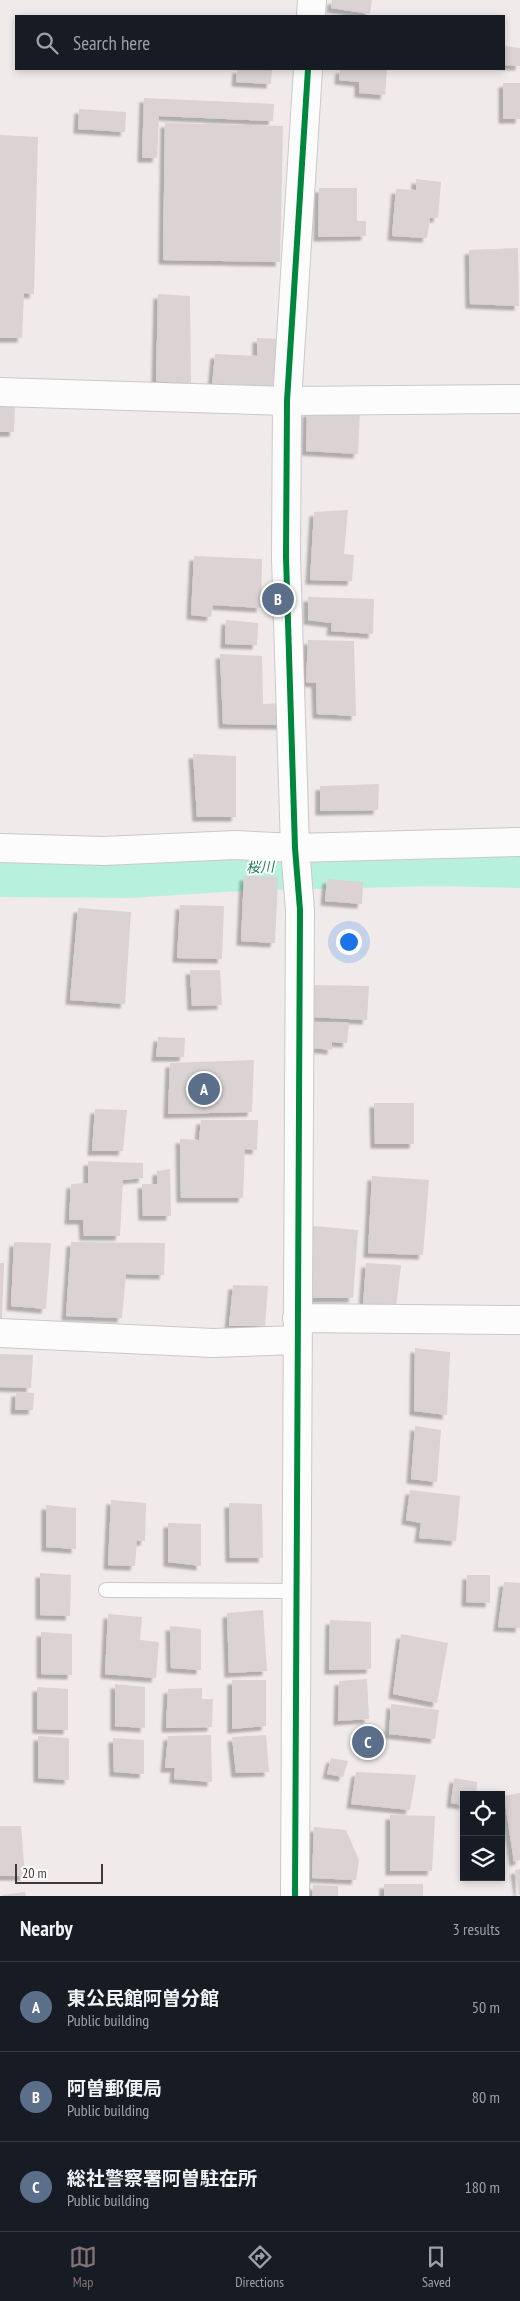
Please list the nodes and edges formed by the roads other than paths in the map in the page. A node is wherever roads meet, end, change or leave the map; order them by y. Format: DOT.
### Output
graph roads {
  1 [pos="312,0"];
  2 [pos="311,15"];
  3 [pos="308,70"];
  4 [pos="0,392"];
  5 [pos="520,399"];
  6 [pos="287,401"];
  7 [pos="520,842"];
  8 [pos="0,848"];
  9 [pos="296,858"];
  10 [pos="520,1320"];
  11 [pos="297,1329"];
  12 [pos="0,1333"];
  13 [pos="106,1590"];
  14 [pos="296,1591"];
  15 [pos="294,1896"];
  1 -- 2 [label="street"];
  3 -- 6 [label="street"];
  4 -- 6 [label="street"];
  5 -- 6 [label="street"];
  6 -- 9 [label="street"];
  7 -- 9 [label="street"];
  8 -- 9 [label="street"];
  9 -- 11 [label="street"];
  10 -- 11 [label="street"];
  11 -- 12 [label="street"];
  11 -- 14 [label="street"];
  13 -- 14 [label="lane"];
  14 -- 15 [label="street"];
}
